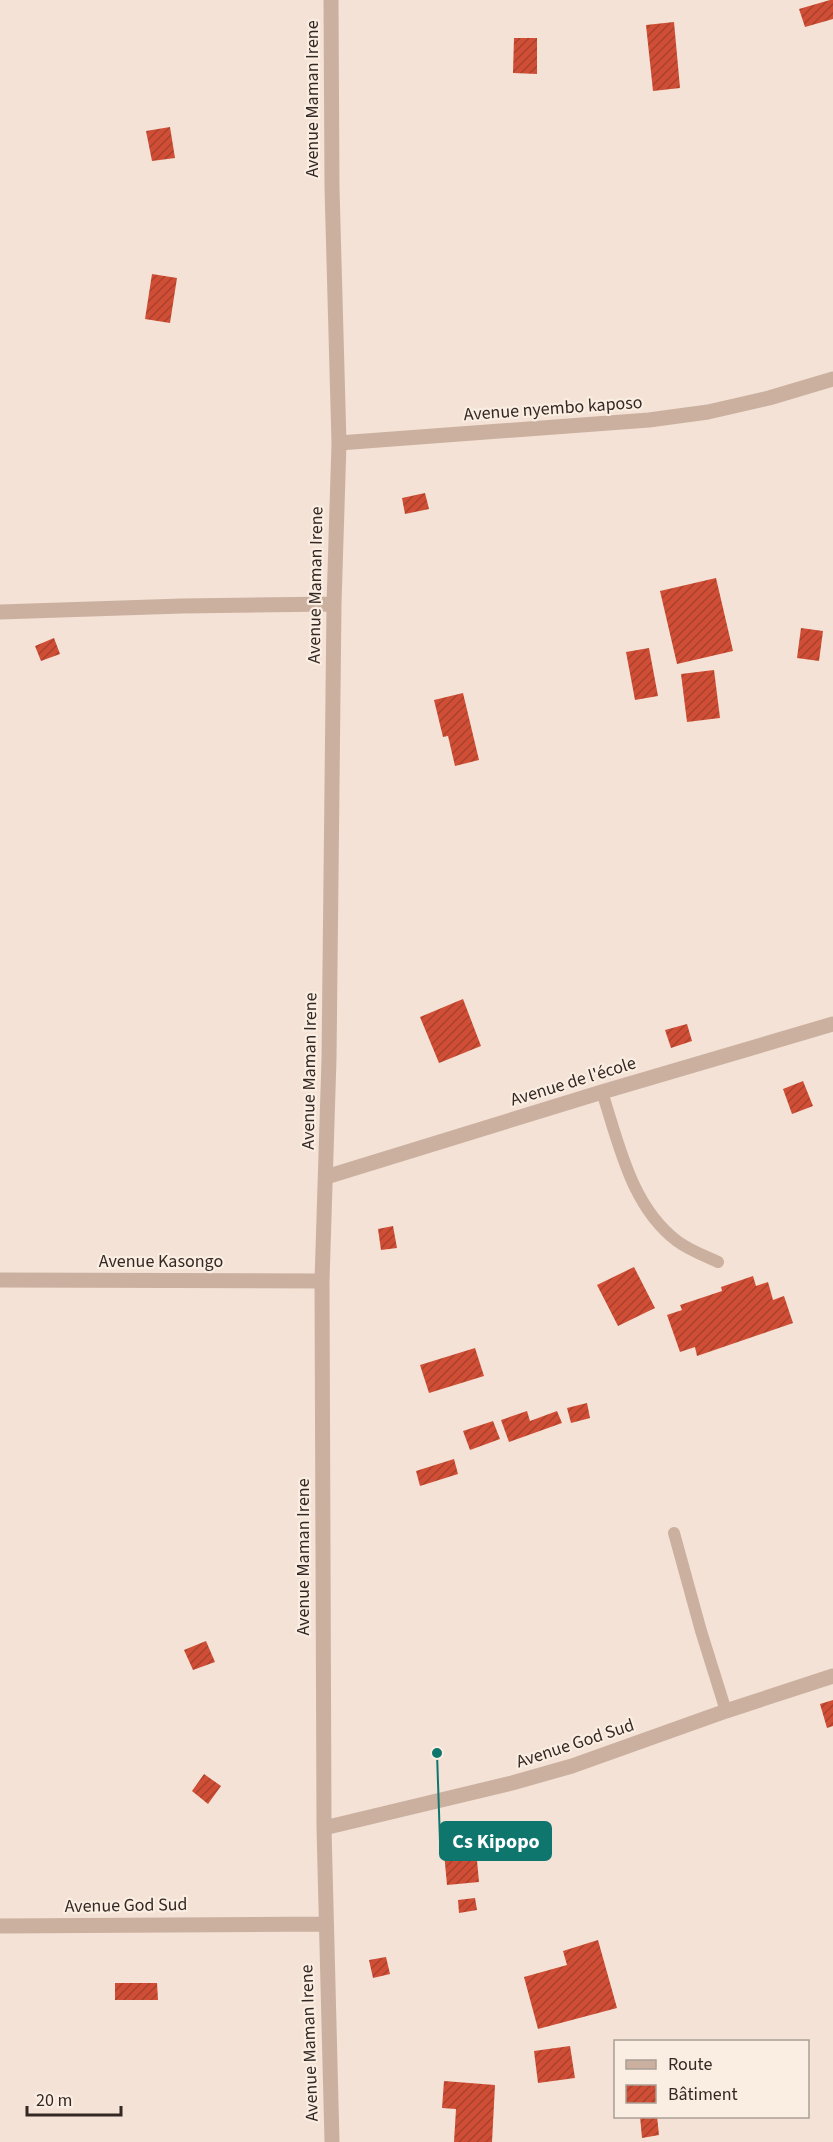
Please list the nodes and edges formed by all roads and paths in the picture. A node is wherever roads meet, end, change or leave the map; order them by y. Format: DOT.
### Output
graph roads {
  1 [pos="331,0"];
  2 [pos="833,379"];
  3 [pos="339,443"];
  4 [pos="333,604"];
  5 [pos="0,612"];
  6 [pos="833,1024"];
  7 [pos="602,1092"];
  8 [pos="326,1177"];
  9 [pos="718,1262"];
  10 [pos="0,1280"];
  11 [pos="322,1281"];
  12 [pos="674,1533"];
  13 [pos="833,1676"];
  14 [pos="726,1711"];
  15 [pos="324,1828"];
  16 [pos="325,1924"];
  17 [pos="0,1926"];
  18 [pos="332,2142"];
  1 -- 3 [label="street, Avenue Maman Irene"];
  2 -- 3 [label="street, Avenue nyembo kaposo"];
  3 -- 4 [label="street, Avenue Maman Irene"];
  4 -- 5 [label="street"];
  4 -- 8 [label="street, Avenue Maman Irene"];
  6 -- 7 [label="street, Avenue de l'école"];
  7 -- 8 [label="street, Avenue de l'école"];
  7 -- 9 [label="lane"];
  8 -- 11 [label="street, Avenue Maman Irene"];
  10 -- 11 [label="street, Avenue Kasongo"];
  11 -- 15 [label="street, Avenue Maman Irene"];
  12 -- 14 [label="lane"];
  13 -- 14 [label="street, Avenue God Sud"];
  14 -- 15 [label="street, Avenue God Sud"];
  15 -- 16 [label="street, Avenue Maman Irene"];
  16 -- 17 [label="street, Avenue God Sud"];
  16 -- 18 [label="street, Avenue Maman Irene"];
}
